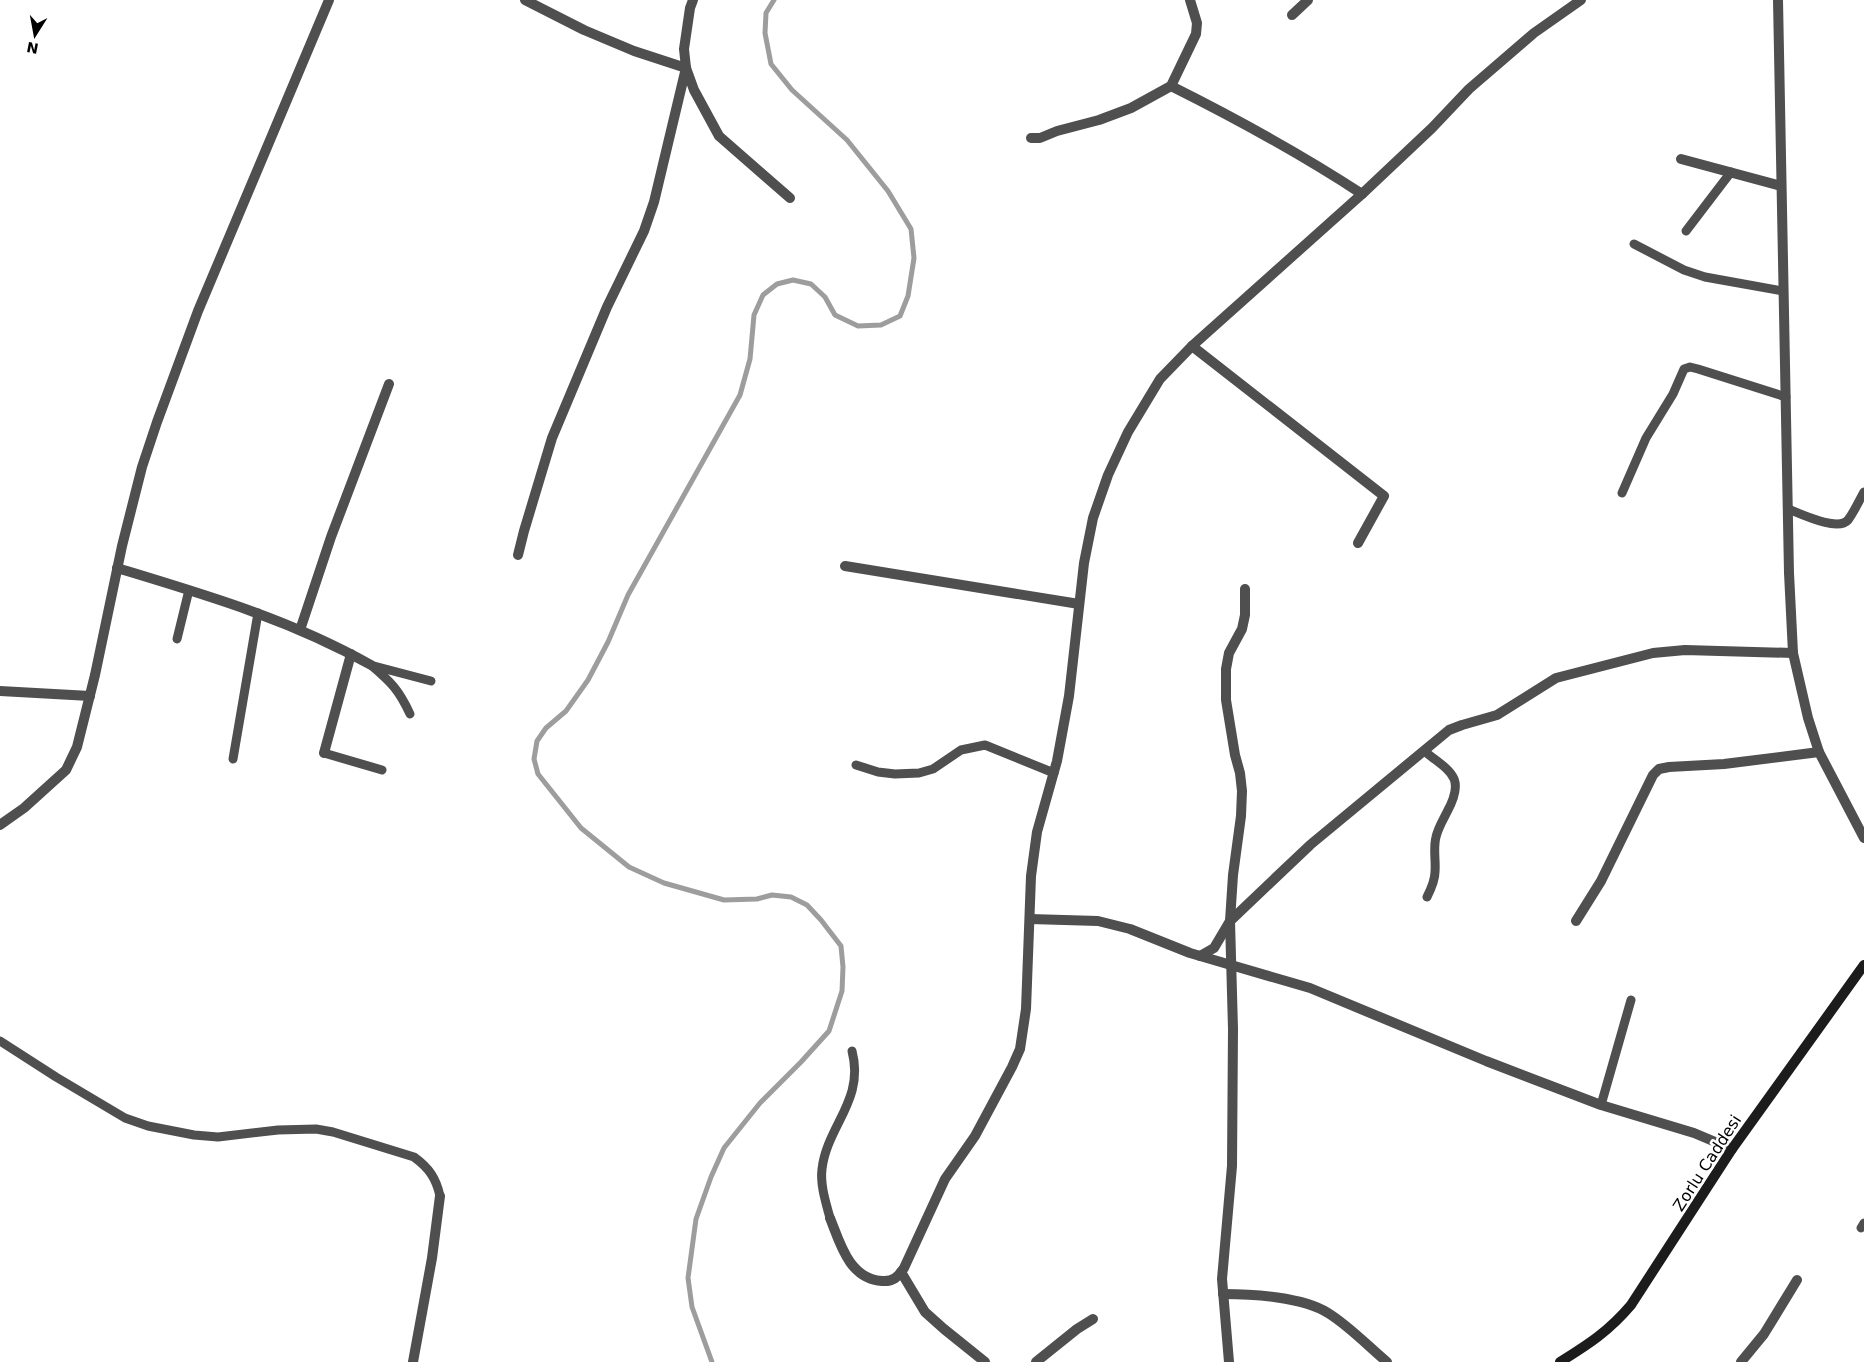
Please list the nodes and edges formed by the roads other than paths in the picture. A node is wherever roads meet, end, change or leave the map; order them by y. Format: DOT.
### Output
graph roads {
  1 [pos="329,0"];
  2 [pos="525,0"];
  3 [pos="693,0"];
  4 [pos="1190,0"];
  5 [pos="1308,0"];
  6 [pos="1581,0"];
  7 [pos="1778,0"];
  8 [pos="1292,15"];
  9 [pos="686,68"];
  10 [pos="1171,86"];
  11 [pos="1030,138"];
  12 [pos="1681,159"];
  13 [pos="1731,172"];
  14 [pos="1781,186"];
  15 [pos="1362,194"];
  16 [pos="790,198"];
  17 [pos="1686,231"];
  18 [pos="1634,244"];
  19 [pos="1784,291"];
  20 [pos="1192,346"];
  21 [pos="389,384"];
  22 [pos="1786,397"];
  23 [pos="1864,492"];
  24 [pos="1622,493"];
  25 [pos="1788,509"];
  26 [pos="1358,542"];
  27 [pos="518,555"];
  28 [pos="845,566"];
  29 [pos="117,568"];
  30 [pos="1245,589"];
  31 [pos="189,590"];
  32 [pos="1079,604"];
  33 [pos="258,613"];
  34 [pos="300,630"];
  35 [pos="177,640"];
  36 [pos="1793,653"];
  37 [pos="351,654"];
  38 [pos="371,665"];
  39 [pos="431,681"];
  40 [pos="0,692"];
  41 [pos="90,696"];
  42 [pos="410,714"];
  43 [pos="1424,751"];
  44 [pos="1819,752"];
  45 [pos="324,753"];
  46 [pos="233,759"];
  47 [pos="856,765"];
  48 [pos="382,770"];
  49 [pos="1054,773"];
  50 [pos="0,825"];
  51 [pos="1864,838"];
  52 [pos="1427,897"];
  53 [pos="1030,919"];
  54 [pos="1230,921"];
  55 [pos="1576,921"];
  56 [pos="1200,956"];
  57 [pos="1231,965"];
  58 [pos="1864,965"];
  59 [pos="1631,1000"];
  60 [pos="0,1041"];
  61 [pos="852,1052"];
  62 [pos="1601,1105"];
  63 [pos="1732,1149"];
  64 [pos="440,1196"];
  65 [pos="830,1218"];
  66 [pos="901,1272"];
  67 [pos="1797,1280"];
  68 [pos="1223,1294"];
  69 [pos="1093,1319"];
  70 [pos="413,1362"];
  71 [pos="985,1362"];
  72 [pos="1036,1362"];
  73 [pos="1230,1362"];
  74 [pos="1387,1362"];
  75 [pos="1560,1362"];
  76 [pos="1741,1362"];
  1 -- 29 [label="street"];
  2 -- 9 [label="street"];
  3 -- 9 [label="street"];
  4 -- 10 [label="street"];
  5 -- 8 [label="street"];
  6 -- 15 [label="street"];
  7 -- 14 [label="street"];
  9 -- 16 [label="street"];
  9 -- 27 [label="street"];
  10 -- 11 [label="street"];
  10 -- 15 [label="street"];
  12 -- 13 [label="street"];
  13 -- 14 [label="street"];
  13 -- 17 [label="lane"];
  14 -- 19 [label="street"];
  15 -- 20 [label="street"];
  18 -- 19 [label="lane"];
  19 -- 22 [label="street"];
  20 -- 26 [label="street"];
  20 -- 32 [label="street"];
  21 -- 34 [label="street"];
  22 -- 24 [label="lane"];
  22 -- 25 [label="street"];
  23 -- 25 [label="lane"];
  25 -- 36 [label="street"];
  28 -- 32 [label="street"];
  29 -- 31 [label="street"];
  29 -- 41 [label="street"];
  30 -- 54 [label="street"];
  31 -- 33 [label="street"];
  31 -- 35 [label="lane"];
  32 -- 49 [label="street"];
  33 -- 34 [label="street"];
  33 -- 46 [label="lane"];
  34 -- 37 [label="street"];
  36 -- 43 [label="street"];
  36 -- 44 [label="street"];
  37 -- 38 [label="street"];
  37 -- 45 [label="street"];
  38 -- 39 [label="lane"];
  38 -- 42 [label="lane"];
  40 -- 41 [label="street"];
  41 -- 50 [label="street"];
  43 -- 52 [label="lane"];
  43 -- 54 [label="street"];
  44 -- 51 [label="street"];
  44 -- 55 [label="street"];
  45 -- 48 [label="lane"];
  47 -- 49 [label="lane"];
  49 -- 53 [label="street"];
  53 -- 56 [label="street"];
  53 -- 66 [label="street"];
  54 -- 56 [label="street"];
  54 -- 57 [label="street"];
  56 -- 57 [label="street"];
  57 -- 62 [label="street"];
  57 -- 68 [label="street"];
  58 -- 63 [label="street, Zorlu Caddesi"];
  59 -- 62 [label="lane"];
  60 -- 64 [label="lane"];
  61 -- 65 [label="lane"];
  62 -- 63 [label="street"];
  63 -- 75 [label="street, Zorlu Caddesi"];
  64 -- 70 [label="street"];
  65 -- 66 [label="street"];
  66 -- 71 [label="street"];
  67 -- 76 [label="street"];
  68 -- 73 [label="street"];
  68 -- 74 [label="street"];
  69 -- 72 [label="street"];
}
